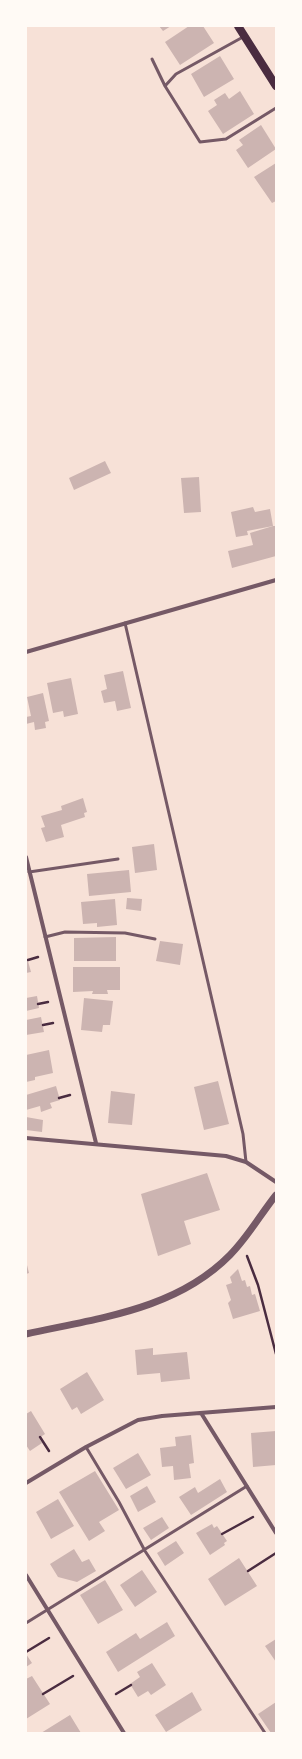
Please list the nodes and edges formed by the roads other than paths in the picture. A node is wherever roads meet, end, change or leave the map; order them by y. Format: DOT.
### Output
graph roads {
  1 [pos="238,26"];
  2 [pos="244,36"];
  3 [pos="152,59"];
  4 [pos="165,86"];
  5 [pos="276,86"];
  6 [pos="276,108"];
  7 [pos="276,580"];
  8 [pos="125,623"];
  9 [pos="26,652"];
  10 [pos="26,857"];
  11 [pos="118,859"];
  12 [pos="28,873"];
  13 [pos="45,937"];
  14 [pos="155,939"];
  15 [pos="26,1138"];
  16 [pos="96,1143"];
  17 [pos="246,1162"];
  18 [pos="276,1182"];
  19 [pos="276,1195"];
  20 [pos="26,1334"];
  21 [pos="276,1407"];
  22 [pos="201,1413"];
  23 [pos="86,1447"];
  24 [pos="26,1483"];
  25 [pos="247,1486"];
  26 [pos="276,1533"];
  27 [pos="145,1551"];
  28 [pos="26,1575"];
  29 [pos="48,1610"];
  30 [pos="26,1623"];
  31 [pos="124,1733"];
  32 [pos="265,1733"];
  1 -- 2 [label="main road"];
  2 -- 4 [label="lane"];
  2 -- 5 [label="main road"];
  3 -- 4 [label="lane"];
  4 -- 6 [label="lane"];
  7 -- 8 [label="street"];
  8 -- 9 [label="street"];
  8 -- 17 [label="lane"];
  10 -- 12 [label="street"];
  11 -- 12 [label="lane"];
  12 -- 13 [label="street"];
  13 -- 14 [label="lane"];
  13 -- 16 [label="street"];
  15 -- 16 [label="street"];
  16 -- 17 [label="street"];
  17 -- 18 [label="street"];
  19 -- 20 [label="street"];
  21 -- 22 [label="street"];
  22 -- 23 [label="street"];
  22 -- 25 [label="street"];
  23 -- 24 [label="street"];
  23 -- 27 [label="lane"];
  25 -- 26 [label="street"];
  25 -- 27 [label="lane"];
  27 -- 29 [label="lane"];
  27 -- 32 [label="lane"];
  28 -- 29 [label="street"];
  29 -- 30 [label="lane"];
  29 -- 31 [label="street"];
}
